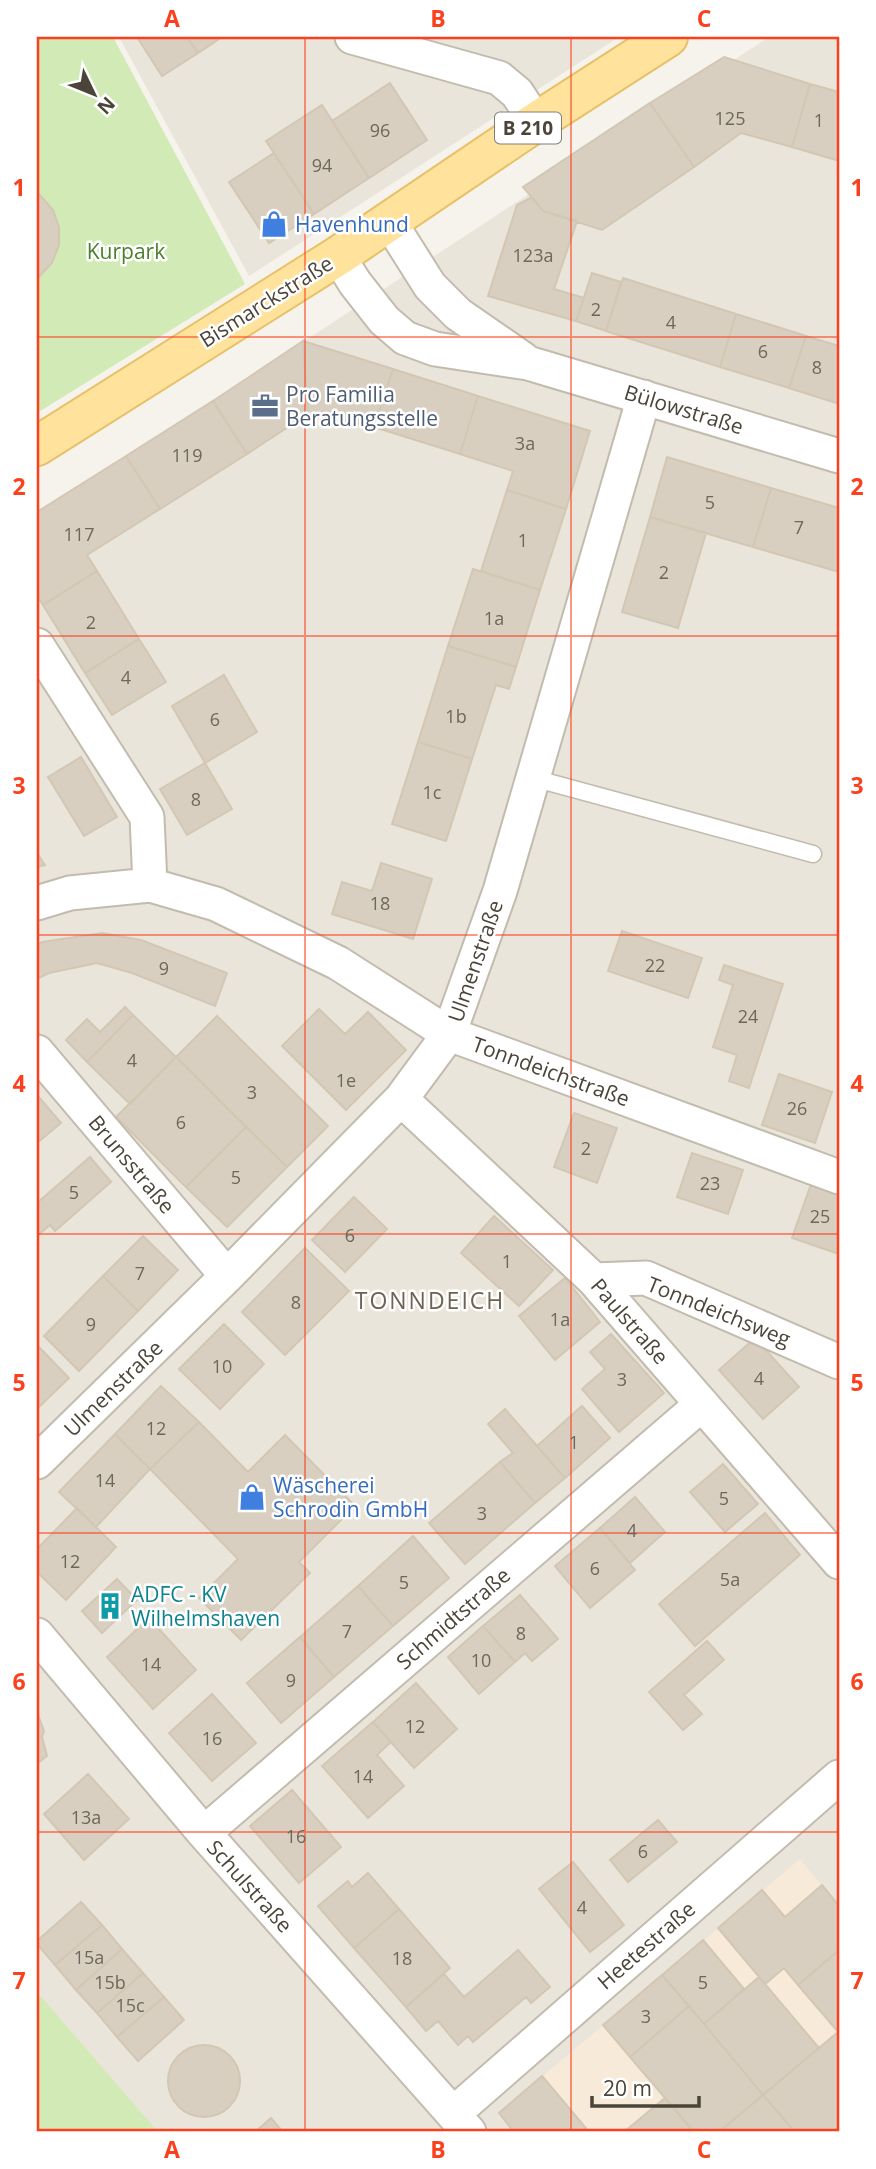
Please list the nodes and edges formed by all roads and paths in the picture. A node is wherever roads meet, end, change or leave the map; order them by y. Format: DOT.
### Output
graph roads {
  1 [pos="352,37"];
  2 [pos="668,37"];
  3 [pos="536,122"];
  4 [pos="389,222"];
  5 [pos="338,256"];
  6 [pos="528,363"];
  7 [pos="644,397"];
  8 [pos="37,446"];
  9 [pos="839,456"];
  10 [pos="37,645"];
  11 [pos="533,778"];
  12 [pos="813,854"];
  13 [pos="150,884"];
  14 [pos="37,903"];
  15 [pos="449,1034"];
  16 [pos="37,1052"];
  17 [pos="401,1098"];
  18 [pos="839,1177"];
  19 [pos="227,1276"];
  20 [pos="594,1280"];
  21 [pos="839,1362"];
  22 [pos="702,1404"];
  23 [pos="37,1462"];
  24 [pos="839,1562"];
  25 [pos="37,1635"];
  26 [pos="839,1777"];
  27 [pos="204,1833"];
  28 [pos="461,2123"];
  1 -- 3 [label="street"];
  2 -- 3 [label="main road, Bismarckstraße / B 210"];
  3 -- 4 [label="main road, Bismarckstraße / B 210"];
  4 -- 5 [label="main road, Bismarckstraße / B 210"];
  4 -- 6 [label="street, Bülowstraße"];
  5 -- 6 [label="street, Bülowstraße"];
  5 -- 8 [label="main road, Bismarckstraße / B 210"];
  6 -- 7 [label="street, Bülowstraße"];
  7 -- 9 [label="street, Bülowstraße"];
  7 -- 11 [label="street, Ulmenstraße"];
  10 -- 13 [label="street"];
  11 -- 12 [label="lane"];
  11 -- 15 [label="street, Ulmenstraße"];
  13 -- 14 [label="street, Tonndeichstraße"];
  13 -- 15 [label="street, Tonndeichstraße"];
  15 -- 17 [label="street, Ulmenstraße"];
  15 -- 18 [label="street, Tonndeichstraße"];
  16 -- 19 [label="street, Brunsstraße"];
  17 -- 19 [label="street, Ulmenstraße"];
  17 -- 20 [label="street, Paulstraße"];
  19 -- 23 [label="street, Ulmenstraße"];
  20 -- 21 [label="street, Tonndeichsweg"];
  20 -- 22 [label="street, Paulstraße"];
  22 -- 24 [label="street, Paulstraße"];
  22 -- 27 [label="street, Schmidtstraße"];
  25 -- 27 [label="street, Schulstraße"];
  26 -- 28 [label="street, Heetestraße"];
  27 -- 28 [label="street, Schulstraße"];
}
